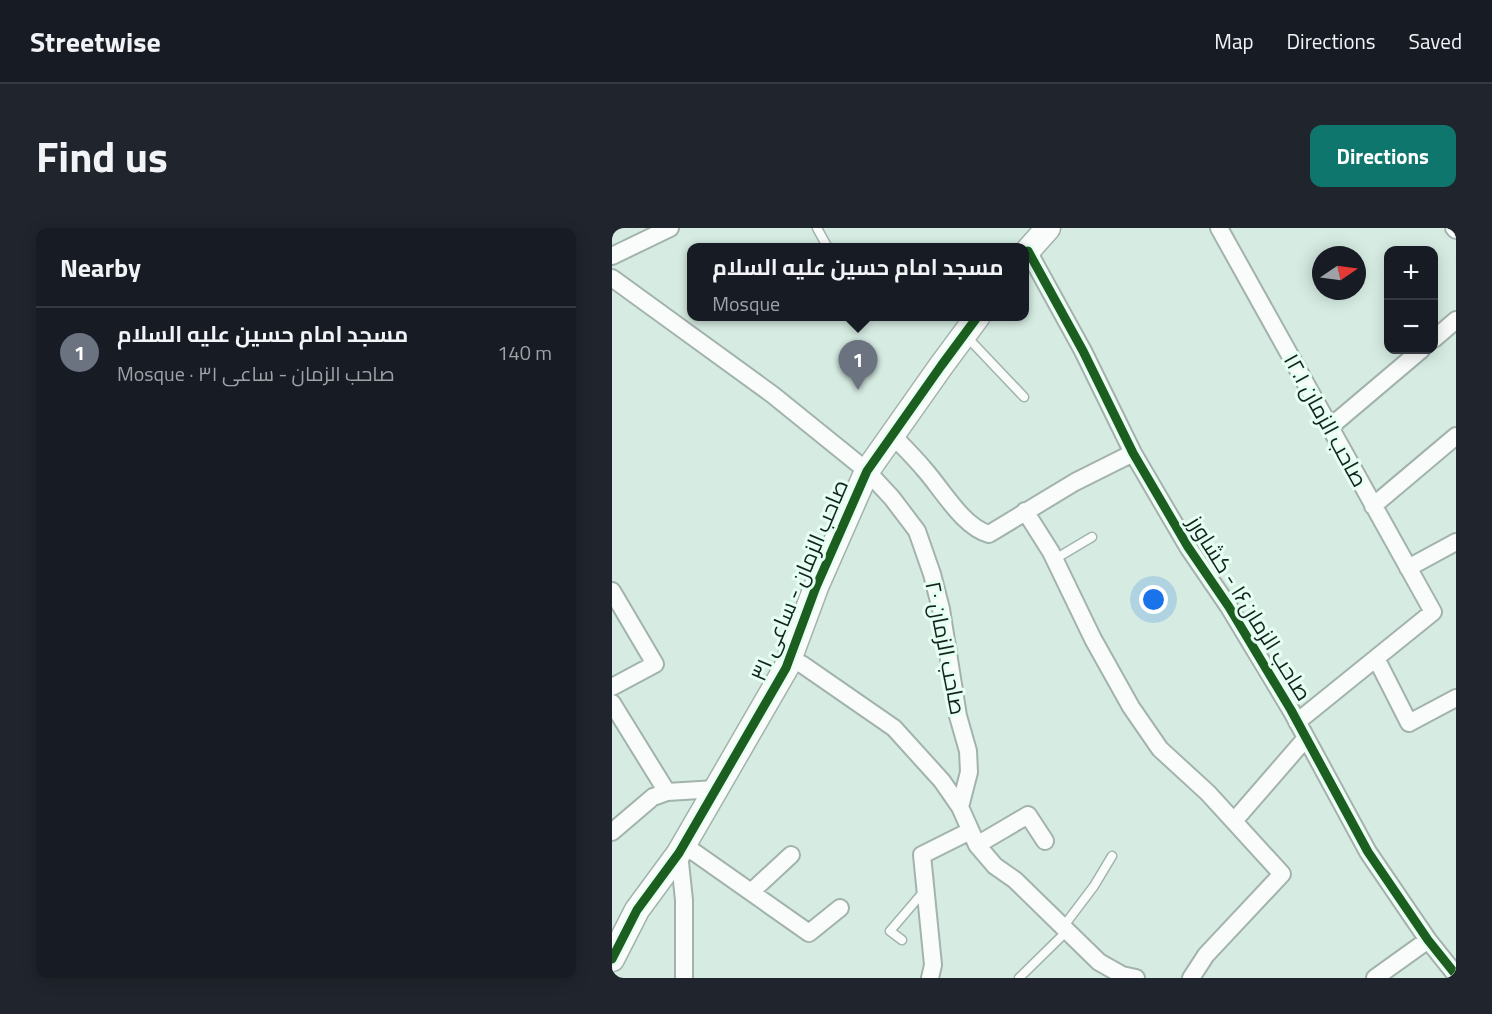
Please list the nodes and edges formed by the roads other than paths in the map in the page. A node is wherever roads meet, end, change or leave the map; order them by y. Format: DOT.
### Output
graph roads {
  1 [pos="817,228"];
  2 [pos="1219,228"];
  3 [pos="660,230"];
  4 [pos="1034,239"];
  5 [pos="825,243"];
  6 [pos="612,256"];
  7 [pos="612,278"];
  8 [pos="1456,320"];
  9 [pos="971,325"];
  10 [pos="1438,336"];
  11 [pos="1416,354"];
  12 [pos="1024,398"];
  13 [pos="1330,427"];
  14 [pos="892,435"];
  15 [pos="1456,436"];
  16 [pos="1133,453"];
  17 [pos="867,471"];
  18 [pos="1373,506"];
  19 [pos="1025,511"];
  20 [pos="1092,537"];
  21 [pos="1456,542"];
  22 [pos="1055,559"];
  23 [pos="1408,568"];
  24 [pos="612,591"];
  25 [pos="789,658"];
  26 [pos="1376,658"];
  27 [pos="612,687"];
  28 [pos="1456,698"];
  29 [pos="612,703"];
  30 [pos="1297,722"];
  31 [pos="1306,738"];
  32 [pos="716,789"];
  33 [pos="667,792"];
  34 [pos="960,807"];
  35 [pos="1234,821"];
  36 [pos="612,832"];
  37 [pos="974,838"];
  38 [pos="1045,841"];
  39 [pos="681,849"];
  40 [pos="791,855"];
  41 [pos="1112,856"];
  42 [pos="925,890"];
  43 [pos="751,892"];
  44 [pos="840,908"];
  45 [pos="1065,930"];
  46 [pos="902,940"];
  47 [pos="1428,940"];
  48 [pos="612,959"];
  49 [pos="1455,971"];
  50 [pos="1111,974"];
  51 [pos="684,978"];
  52 [pos="930,978"];
  53 [pos="1019,978"];
  54 [pos="1136,978"];
  55 [pos="1191,978"];
  56 [pos="1375,978"];
  1 -- 5 [label="lane"];
  2 -- 13 [label="street, صاحب الزمان ۱۲.۱"];
  3 -- 6 [label="street"];
  4 -- 16 [label="street, صاحب الزمان۱۶ - کشاورز"];
  7 -- 17 [label="street, صاحب الزمان ۲۰"];
  8 -- 10 [label="street"];
  9 -- 12 [label="lane"];
  9 -- 14 [label="street, صاحب الزمان - ساعی ۳۱"];
  11 -- 13 [label="street"];
  13 -- 18 [label="street, صاحب الزمان ۱۲.۱"];
  14 -- 17 [label="street, صاحب الزمان - ساعی ۳۱"];
  14 -- 19 [label="street"];
  15 -- 18 [label="street"];
  16 -- 19 [label="street"];
  16 -- 30 [label="street, صاحب الزمان۱۶ - کشاورز"];
  17 -- 25 [label="street, صاحب الزمان - ساعی ۳۱"];
  17 -- 34 [label="street, صاحب الزمان ۲۰"];
  18 -- 23 [label="street, صاحب الزمان ۱۲.۱"];
  19 -- 22 [label="street"];
  20 -- 22 [label="lane"];
  21 -- 23 [label="street"];
  22 -- 35 [label="street"];
  23 -- 26 [label="street, صاحب الزمان ۱۲.۱"];
  24 -- 27 [label="street"];
  25 -- 32 [label="street, صاحب الزمان - ساعی ۳۱"];
  25 -- 34 [label="street"];
  26 -- 28 [label="street"];
  26 -- 30 [label="street"];
  29 -- 33 [label="street"];
  30 -- 31 [label="street, صاحب الزمان۱۶ - کشاورز"];
  31 -- 35 [label="street"];
  31 -- 47 [label="street, صاحب الزمان۱۶ - کشاورز"];
  32 -- 33 [label="street"];
  32 -- 39 [label="street, صاحب الزمان - ساعی ۳۱"];
  33 -- 36 [label="street"];
  34 -- 37 [label="street"];
  35 -- 55 [label="street"];
  37 -- 38 [label="street"];
  37 -- 42 [label="street"];
  37 -- 45 [label="street"];
  39 -- 43 [label="street"];
  39 -- 48 [label="street, صاحب الزمان - ساعی ۳۱"];
  39 -- 51 [label="street"];
  40 -- 43 [label="street"];
  41 -- 45 [label="lane"];
  42 -- 46 [label="lane"];
  42 -- 52 [label="street"];
  43 -- 44 [label="street"];
  45 -- 50 [label="street"];
  45 -- 53 [label="lane"];
  47 -- 49 [label="street, صاحب الزمان۱۶ - کشاورز"];
  47 -- 56 [label="street"];
  50 -- 54 [label="street"];
}
